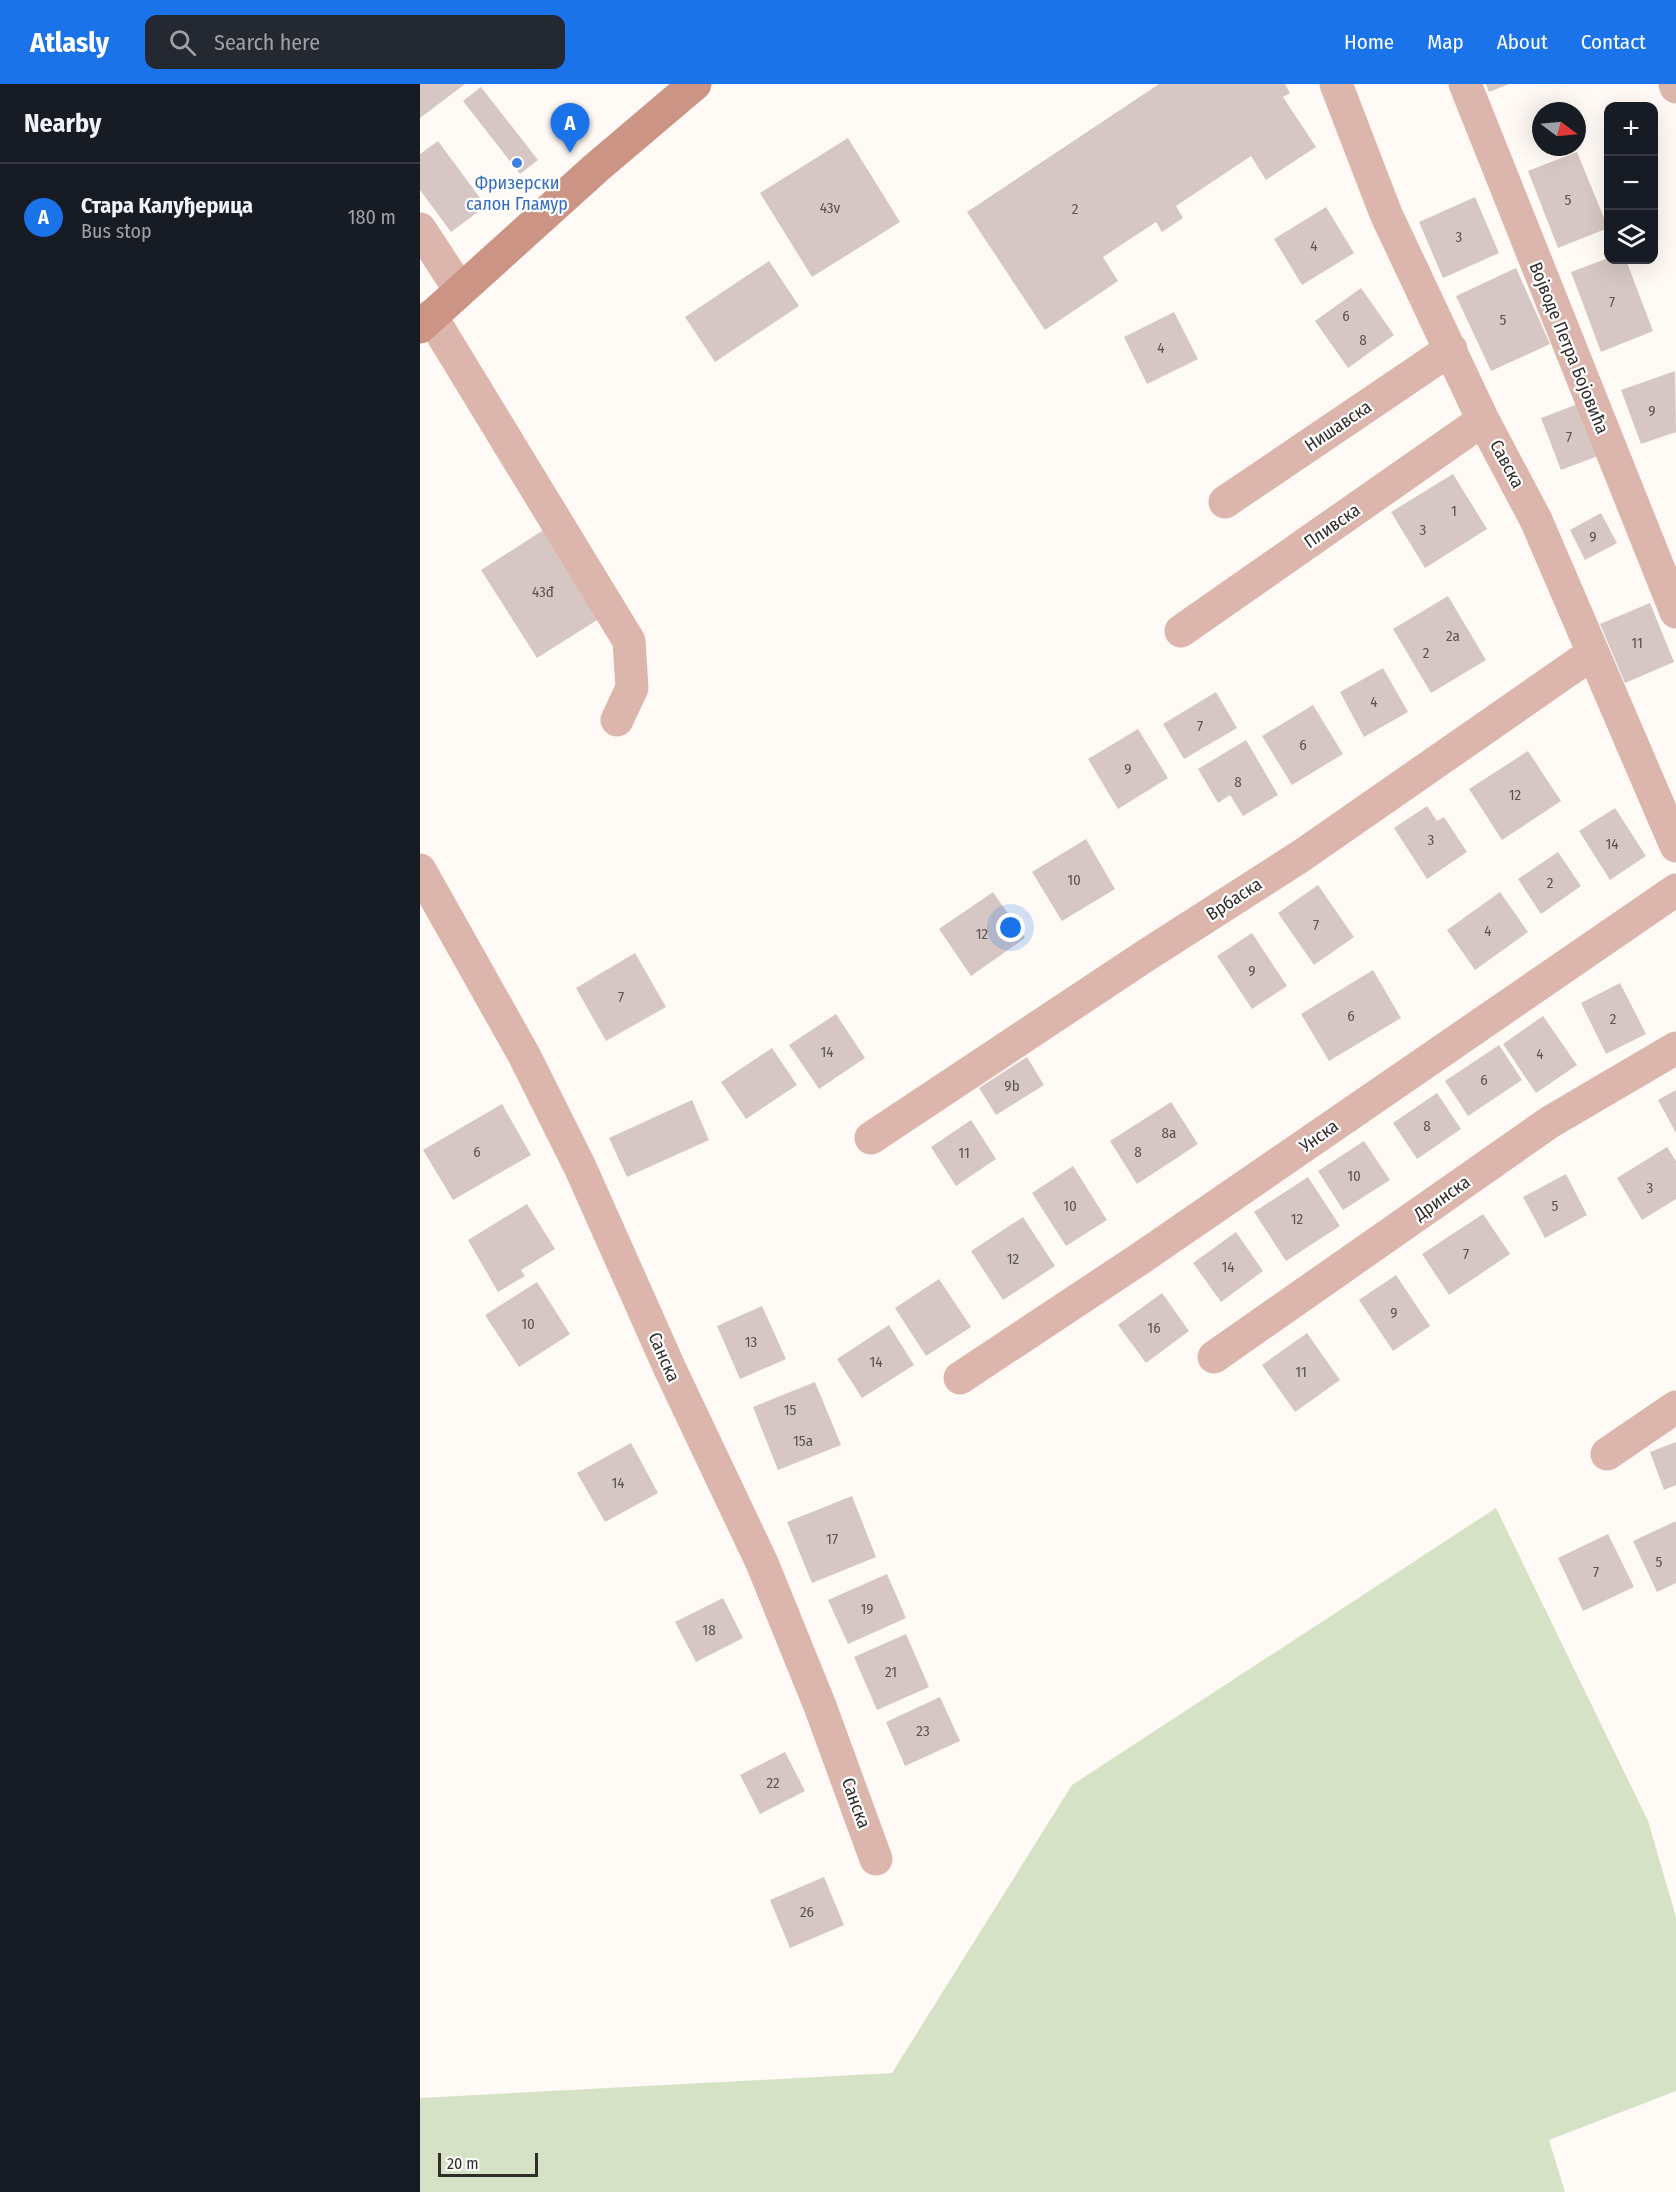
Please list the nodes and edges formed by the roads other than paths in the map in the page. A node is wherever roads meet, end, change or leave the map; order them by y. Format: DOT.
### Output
graph roads {
  1 [pos="695,84"];
  2 [pos="1336,84"];
  3 [pos="1465,84"];
  4 [pos="420,229"];
  5 [pos="460,290"];
  6 [pos="426,322"];
  7 [pos="1451,350"];
  8 [pos="1483,420"];
  9 [pos="1225,502"];
  10 [pos="1676,612"];
  11 [pos="1180,631"];
  12 [pos="1593,653"];
  13 [pos="617,720"];
  14 [pos="1676,846"];
  15 [pos="420,870"];
  16 [pos="1676,890"];
  17 [pos="1676,1048"];
  18 [pos="872,1138"];
  19 [pos="1214,1357"];
  20 [pos="960,1378"];
  21 [pos="1676,1407"];
  22 [pos="1607,1454"];
  23 [pos="876,1859"];
  1 -- 5 [label="main road"];
  2 -- 7 [label="street, Савска"];
  3 -- 10 [label="street, Војводе Петра Бојовића"];
  4 -- 5 [label="street"];
  5 -- 6 [label="main road"];
  6 -- 13 [label="street"];
  7 -- 8 [label="street, Савска"];
  7 -- 9 [label="street, Нишавска"];
  8 -- 11 [label="street, Пливска"];
  8 -- 12 [label="street, Савска"];
  12 -- 14 [label="street, Савска"];
  12 -- 18 [label="street, Врбаска"];
  15 -- 23 [label="street, Санска"];
  16 -- 20 [label="street, Унска"];
  17 -- 19 [label="street, Дринска"];
  21 -- 22 [label="street"];
}
